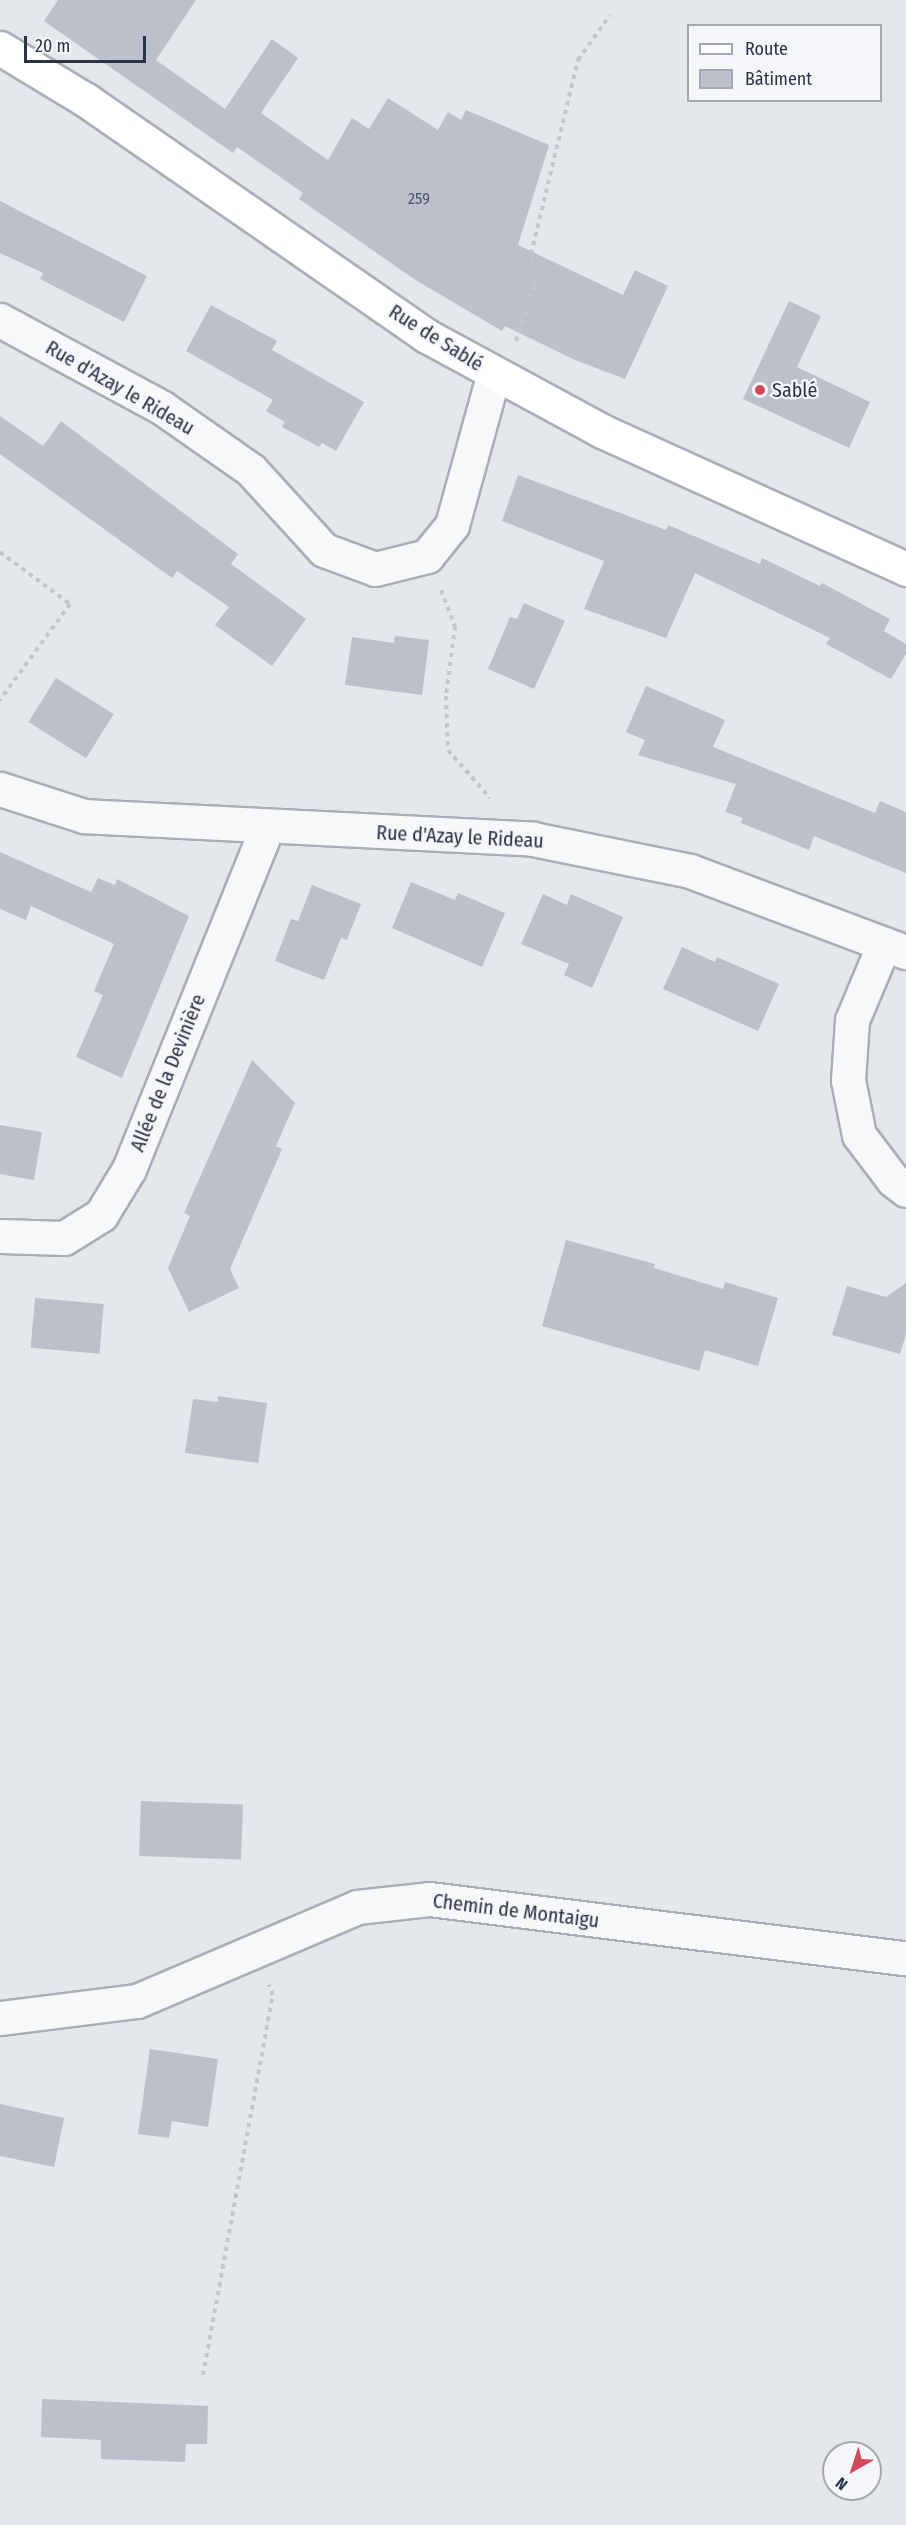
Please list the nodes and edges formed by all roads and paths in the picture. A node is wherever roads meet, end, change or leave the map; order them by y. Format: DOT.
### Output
graph roads {
  1 [pos="610,15"];
  2 [pos="0,48"];
  3 [pos="0,320"];
  4 [pos="498,376"];
  5 [pos="0,552"];
  6 [pos="427,556"];
  7 [pos="906,569"];
  8 [pos="0,700"];
  9 [pos="0,789"];
  10 [pos="267,828"];
  11 [pos="509,838"];
  12 [pos="895,948"];
  13 [pos="906,1190"];
  14 [pos="0,1236"];
  15 [pos="255,1951"];
  16 [pos="906,1958"];
  17 [pos="0,2018"];
  18 [pos="203,2375"];
  1 -- 4 [label="path"];
  2 -- 4 [label="main road, Rue de Sablé"];
  3 -- 6 [label="street, Rue d'Azay le Rideau"];
  4 -- 6 [label="street"];
  4 -- 7 [label="main road, Rue de Sablé"];
  5 -- 8 [label="path"];
  6 -- 11 [label="path"];
  9 -- 10 [label="street, Rue d'Azay le Rideau"];
  10 -- 11 [label="street, Rue d'Azay le Rideau"];
  10 -- 14 [label="street, Allée de la Devinière"];
  11 -- 12 [label="street, Rue d'Azay le Rideau"];
  12 -- 13 [label="street"];
  15 -- 16 [label="street, Chemin de Montaigu"];
  15 -- 17 [label="street, Chemin de Montaigu"];
  15 -- 18 [label="path"];
}
